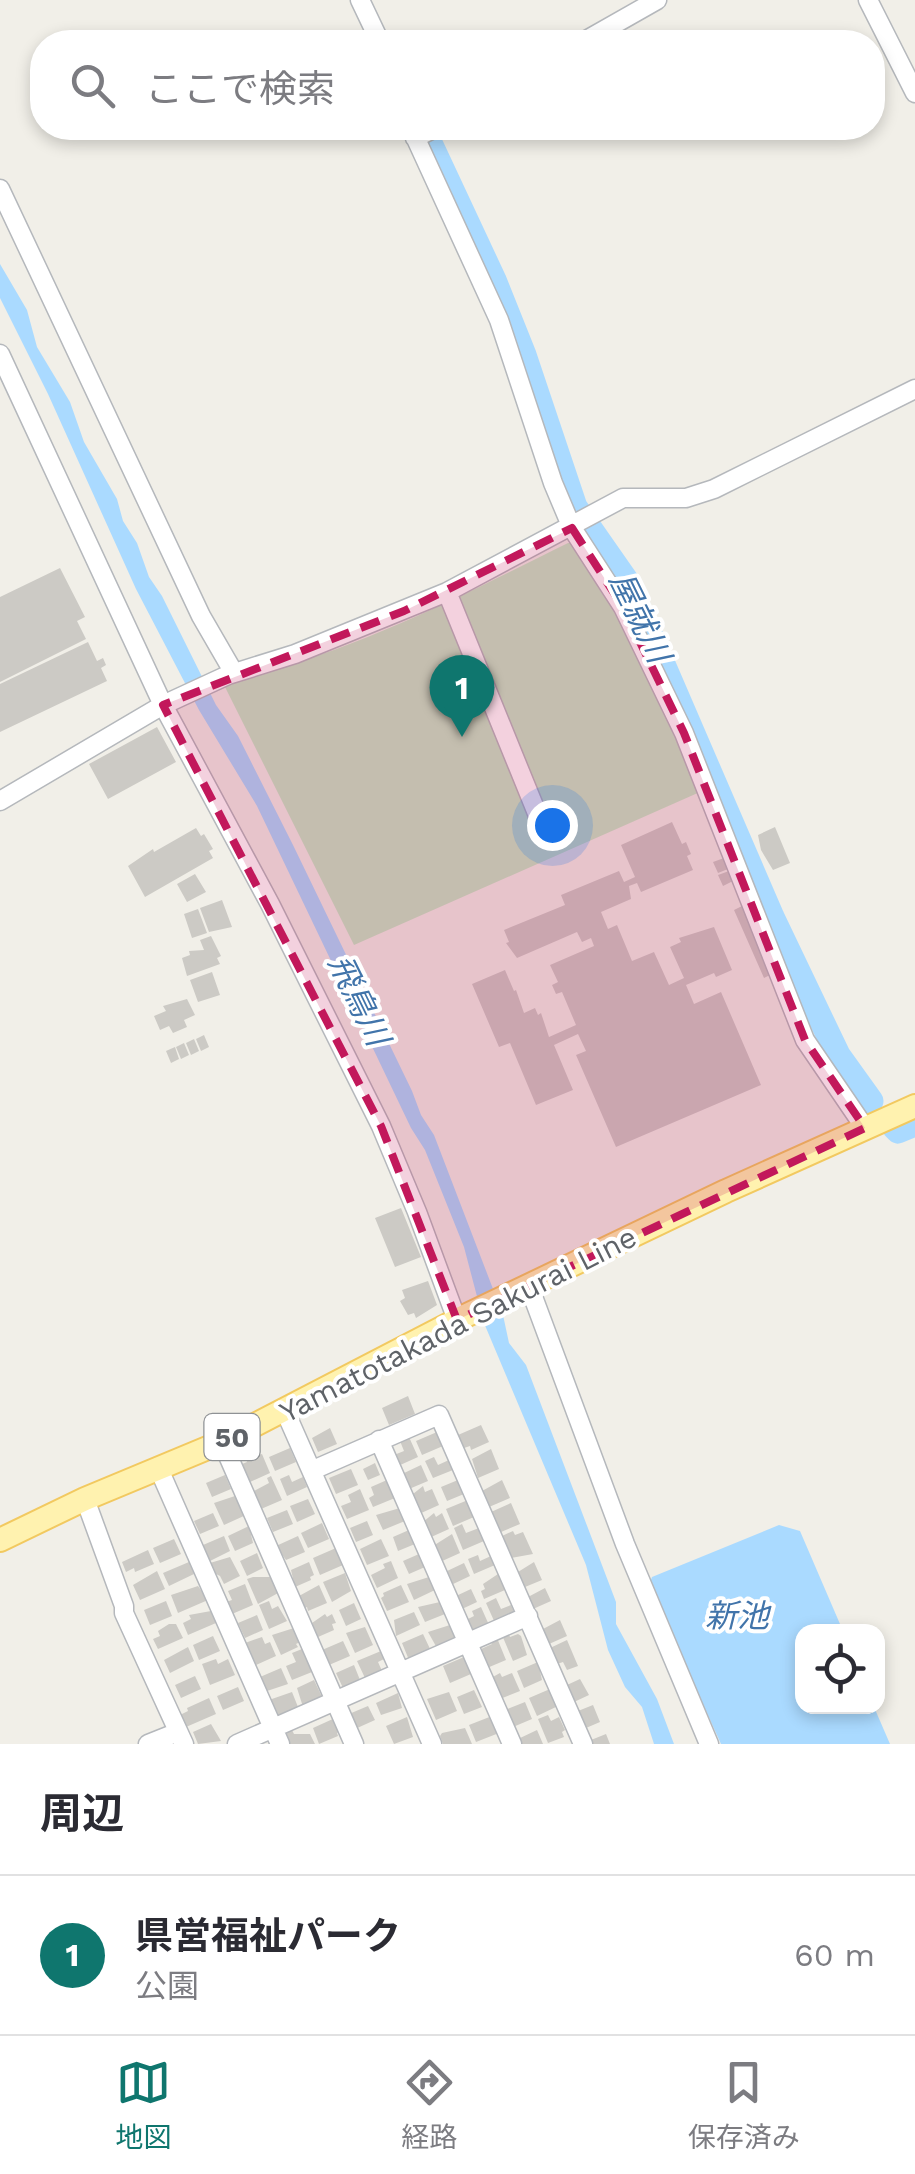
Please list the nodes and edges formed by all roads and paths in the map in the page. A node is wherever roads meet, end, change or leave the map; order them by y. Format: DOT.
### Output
graph roads {
  1 [pos="360,0"];
  2 [pos="657,0"];
  3 [pos="868,0"];
  4 [pos="374,30"];
  5 [pos="604,30"];
  6 [pos="883,30"];
  7 [pos="885,34"];
  8 [pos="915,93"];
  9 [pos="424,140"];
  10 [pos="0,189"];
  11 [pos="0,354"];
  12 [pos="915,389"];
  13 [pos="579,524"];
  14 [pos="447,592"];
  15 [pos="231,674"];
  16 [pos="166,703"];
  17 [pos="0,801"];
  18 [pos="543,828"];
  19 [pos="915,1106"];
  20 [pos="865,1128"];
  21 [pos="525,1288"];
  22 [pos="460,1318"];
  23 [pos="285,1411"];
  24 [pos="379,1440"];
  25 [pos="222,1442"];
  26 [pos="158,1467"];
  27 [pos="313,1470"];
  28 [pos="84,1499"];
  29 [pos="0,1540"];
  30 [pos="528,1616"];
  31 [pos="468,1642"];
  32 [pos="401,1672"];
  33 [pos="335,1701"];
  34 [pos="277,1736"];
  35 [pos="181,1738"];
  36 [pos="148,1744"];
  37 [pos="237,1744"];
  38 [pos="354,1744"];
  39 [pos="432,1744"];
  40 [pos="512,1744"];
  41 [pos="583,1744"];
  42 [pos="709,1744"];
  1 -- 4 [label="street"];
  2 -- 5 [label="street"];
  3 -- 6 [label="street"];
  7 -- 8 [label="street"];
  9 -- 13 [label="street"];
  10 -- 15 [label="street"];
  11 -- 16 [label="street"];
  12 -- 13 [label="street"];
  13 -- 14 [label="street"];
  13 -- 20 [label="street"];
  14 -- 15 [label="street"];
  14 -- 18 [label="street"];
  15 -- 16 [label="street"];
  16 -- 17 [label="street"];
  16 -- 22 [label="street"];
  19 -- 20 [label="main road, Yamatotakada Sakurai Line / 50"];
  20 -- 21 [label="main road, Yamatotakada Sakurai Line / 50"];
  21 -- 22 [label="main road, Yamatotakada Sakurai Line / 50"];
  21 -- 42 [label="street"];
  22 -- 23 [label="main road, Yamatotakada Sakurai Line / 50"];
  23 -- 25 [label="main road, Yamatotakada Sakurai Line / 50"];
  23 -- 27 [label="street"];
  24 -- 27 [label="street"];
  24 -- 30 [label="street"];
  24 -- 31 [label="street"];
  25 -- 26 [label="main road, Yamatotakada Sakurai Line / 50"];
  25 -- 33 [label="street"];
  26 -- 28 [label="main road, Yamatotakada Sakurai Line / 50"];
  26 -- 34 [label="street"];
  27 -- 32 [label="street"];
  28 -- 29 [label="main road, Yamatotakada Sakurai Line / 50"];
  28 -- 35 [label="street"];
  30 -- 31 [label="street"];
  30 -- 41 [label="street"];
  31 -- 32 [label="street"];
  31 -- 40 [label="street"];
  32 -- 33 [label="street"];
  32 -- 39 [label="street"];
  33 -- 34 [label="street"];
  33 -- 38 [label="street"];
  34 -- 37 [label="street"];
  35 -- 36 [label="street"];
}
